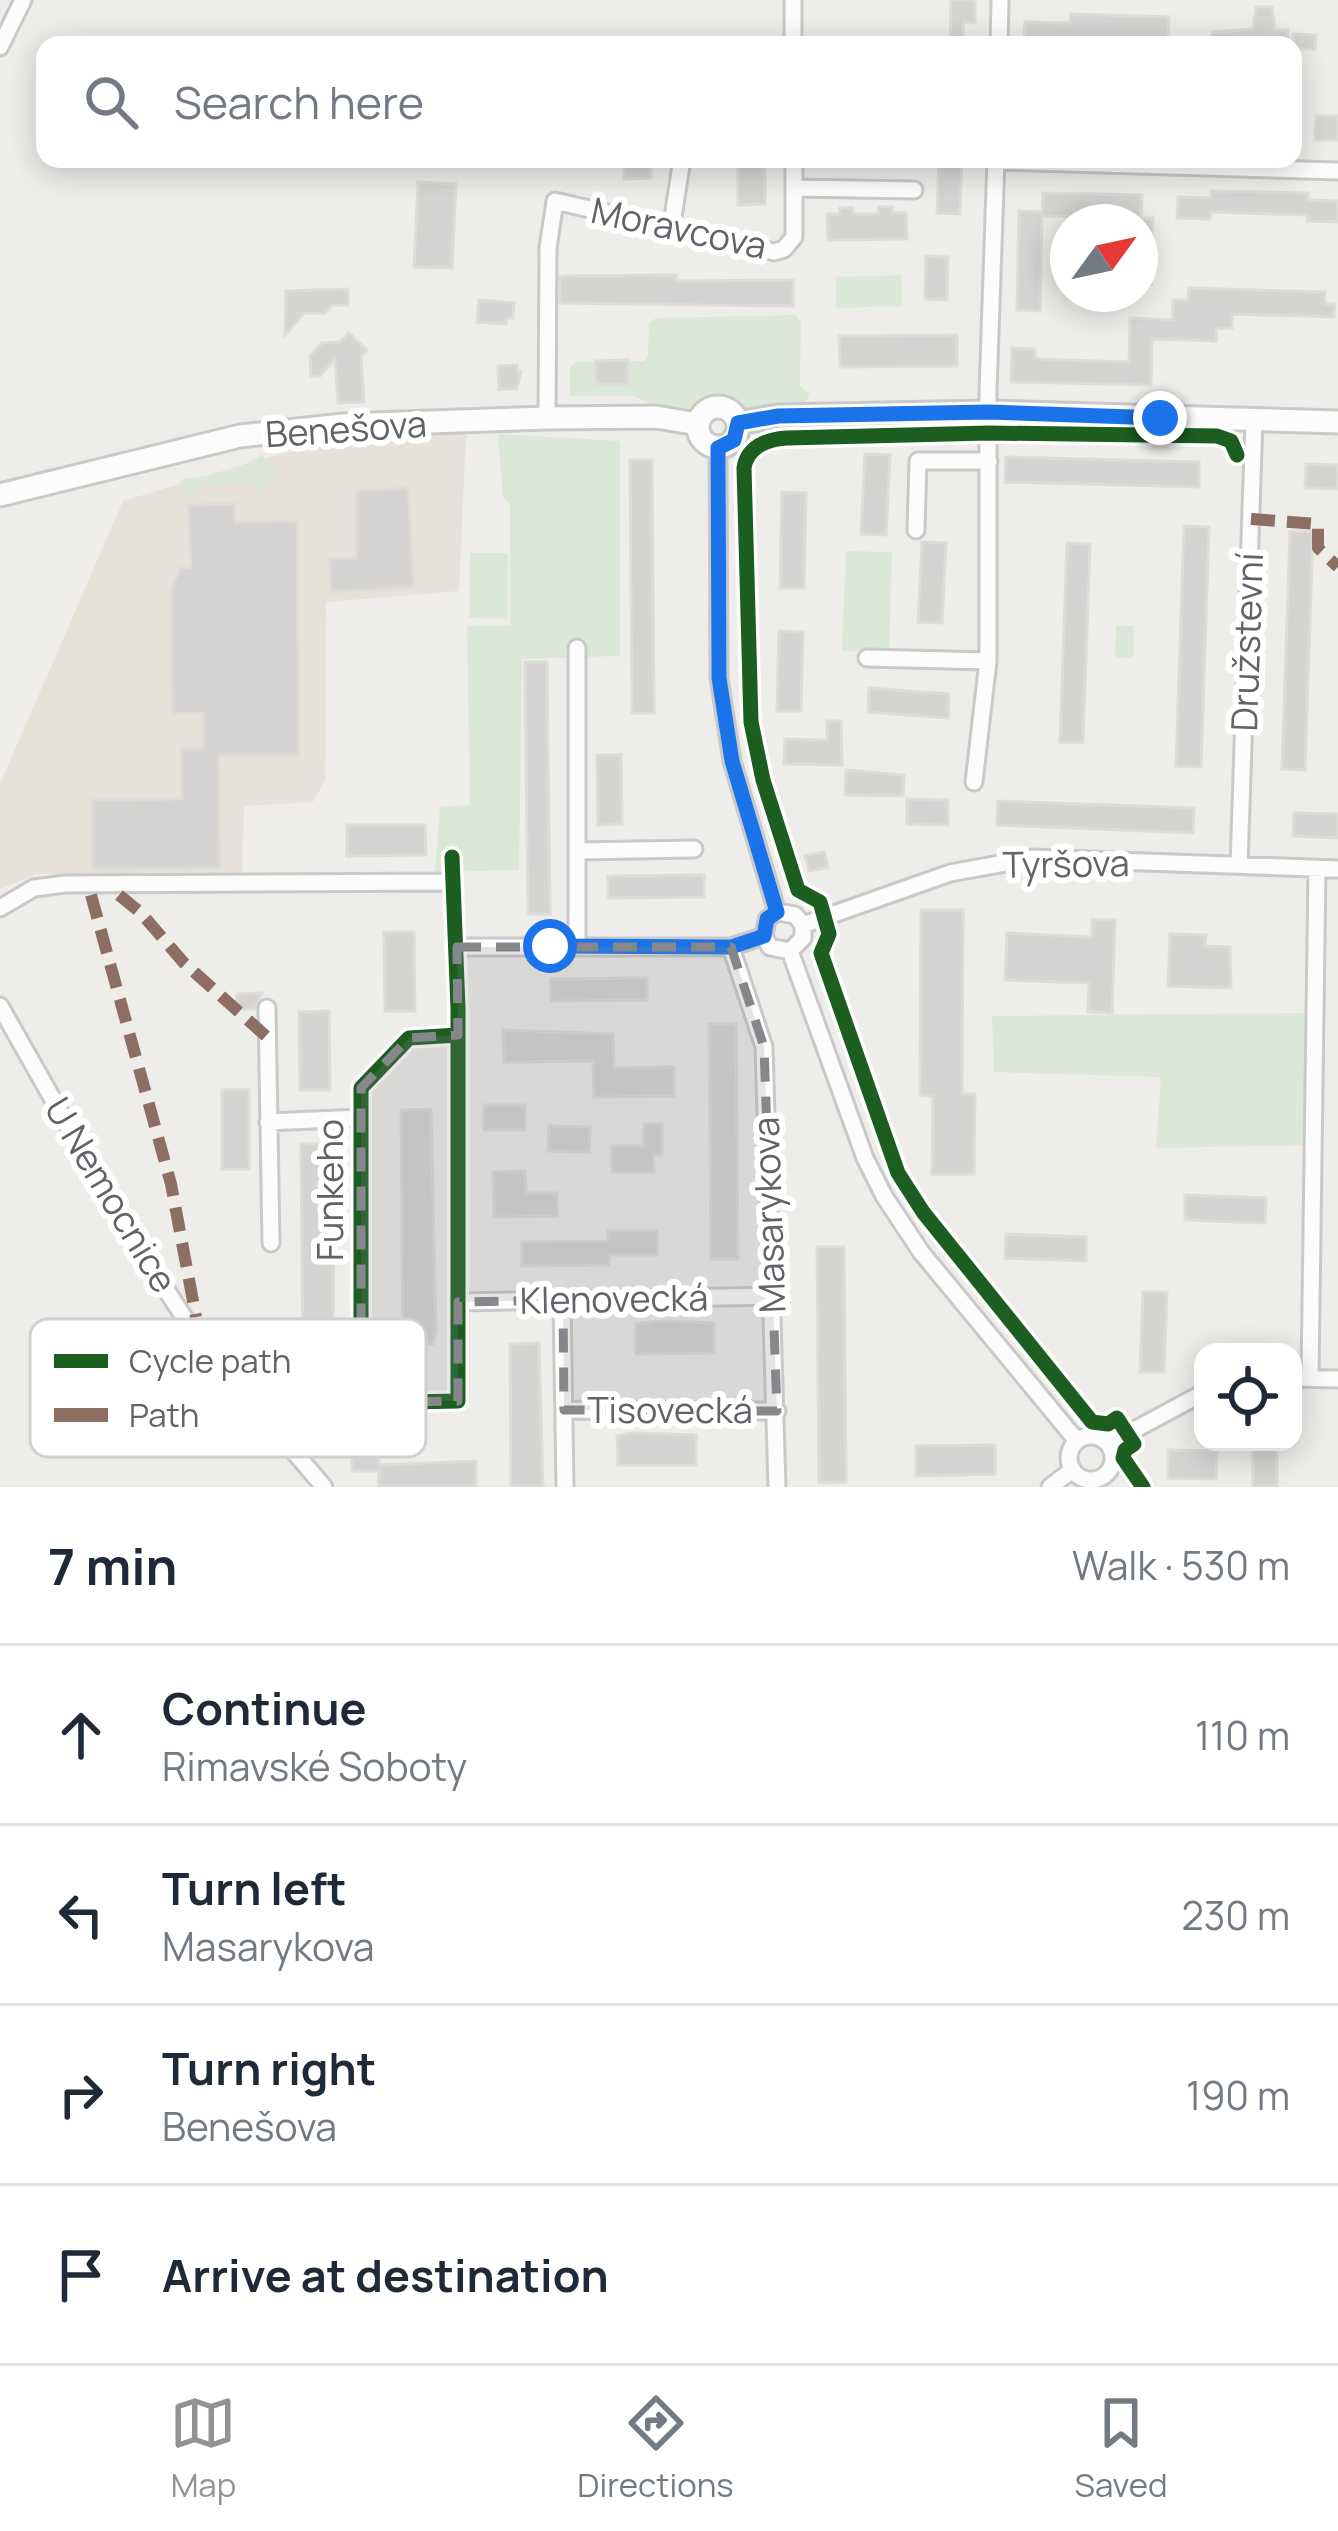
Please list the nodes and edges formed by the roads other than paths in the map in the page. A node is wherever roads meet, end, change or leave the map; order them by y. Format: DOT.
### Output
graph roads {
  1 [pos="23,0"];
  2 [pos="793,0"];
  3 [pos="1000,0"];
  4 [pos="793,36"];
  5 [pos="998,36"];
  6 [pos="0,47"];
  7 [pos="681,168"];
  8 [pos="794,168"];
  9 [pos="996,168"];
  10 [pos="1245,168"];
  11 [pos="1338,171"];
  12 [pos="794,188"];
  13 [pos="914,190"];
  14 [pos="671,230"];
  15 [pos="989,412"];
  16 [pos="547,418"];
  17 [pos="1254,420"];
  18 [pos="1338,422"];
  19 [pos="738,423"];
  20 [pos="698,424"];
  21 [pos="718,448"];
  22 [pos="989,461"];
  23 [pos="0,495"];
  24 [pos="916,530"];
  25 [pos="577,648"];
  26 [pos="867,658"];
  27 [pos="988,661"];
  28 [pos="974,782"];
  29 [pos="694,849"];
  30 [pos="578,851"];
  31 [pos="452,856"];
  32 [pos="1239,865"];
  33 [pos="1317,868"];
  34 [pos="1338,869"];
  35 [pos="452,882"];
  36 [pos="0,908"];
  37 [pos="777,912"];
  38 [pos="803,925"];
  39 [pos="764,936"];
  40 [pos="457,947"];
  41 [pos="578,947"];
  42 [pos="731,947"];
  43 [pos="790,951"];
  44 [pos="0,1006"];
  45 [pos="267,1008"];
  46 [pos="458,1035"];
  47 [pos="360,1118"];
  48 [pos="268,1122"];
  49 [pos="271,1243"];
  50 [pos="771,1296"];
  51 [pos="562,1300"];
  52 [pos="458,1302"];
  53 [pos="185,1319"];
  54 [pos="361,1319"];
  55 [pos="1302,1377"];
  56 [pos="1338,1379"];
  57 [pos="1194,1398"];
  58 [pos="426,1402"];
  59 [pos="564,1410"];
  60 [pos="776,1411"];
  61 [pos="1077,1441"];
  62 [pos="1108,1444"];
  63 [pos="299,1457"];
  64 [pos="1072,1470"];
  65 [pos="1108,1482"];
  66 [pos="324,1487"];
  67 [pos="565,1487"];
  68 [pos="777,1487"];
  69 [pos="1050,1487"];
  1 -- 6 [label="street"];
  2 -- 4 [label="street"];
  3 -- 5 [label="street"];
  7 -- 14 [label="street"];
  8 -- 12 [label="street, Moravcova"];
  9 -- 15 [label="street"];
  10 -- 11 [label="street"];
  12 -- 13 [label="street"];
  12 -- 14 [label="street, Moravcova"];
  14 -- 16 [label="street, Moravcova"];
  15 -- 17 [label="street, Benešova"];
  15 -- 19 [label="street, Benešova"];
  15 -- 22 [label="street"];
  16 -- 20 [label="street, Benešova"];
  16 -- 23 [label="street, Benešova"];
  17 -- 18 [label="street, Benešova"];
  17 -- 32 [label="street, Družstevní"];
  19 -- 20 [label="street, Benešova"];
  19 -- 21 [label="street"];
  20 -- 21 [label="street"];
  21 -- 37 [label="street"];
  22 -- 24 [label="street"];
  22 -- 27 [label="street"];
  25 -- 30 [label="street"];
  26 -- 27 [label="street"];
  27 -- 28 [label="street"];
  29 -- 30 [label="street"];
  30 -- 41 [label="street"];
  31 -- 35 [label="street"];
  32 -- 33 [label="street, Tyršova"];
  32 -- 38 [label="street, Tyršova"];
  33 -- 34 [label="street, Tyršova"];
  33 -- 55 [label="street"];
  35 -- 36 [label="street"];
  35 -- 40 [label="street"];
  37 -- 38 [label="street"];
  37 -- 39 [label="street"];
  38 -- 43 [label="street"];
  39 -- 42 [label="street"];
  39 -- 43 [label="street"];
  40 -- 41 [label="street"];
  40 -- 46 [label="street"];
  41 -- 42 [label="street"];
  42 -- 50 [label="street, Masarykova"];
  43 -- 61 [label="street"];
  44 -- 53 [label="street, U Nemocnice"];
  45 -- 48 [label="street"];
  46 -- 47 [label="street, Funkeho"];
  46 -- 52 [label="street"];
  47 -- 48 [label="street"];
  47 -- 54 [label="street, Funkeho"];
  48 -- 49 [label="street"];
  50 -- 51 [label="street, Klenovecká"];
  50 -- 60 [label="street, Masarykova"];
  51 -- 52 [label="street, Klenovecká"];
  51 -- 59 [label="street"];
  52 -- 58 [label="street, Funkeho"];
  55 -- 56 [label="street"];
  57 -- 62 [label="street"];
  59 -- 60 [label="street, Tisovecká"];
  59 -- 67 [label="street"];
  60 -- 68 [label="street, Masarykova"];
  61 -- 62 [label="street"];
  61 -- 64 [label="street"];
  62 -- 65 [label="street"];
  63 -- 66 [label="street, U Nemocnice"];
  64 -- 65 [label="street"];
  64 -- 69 [label="street"];
}
